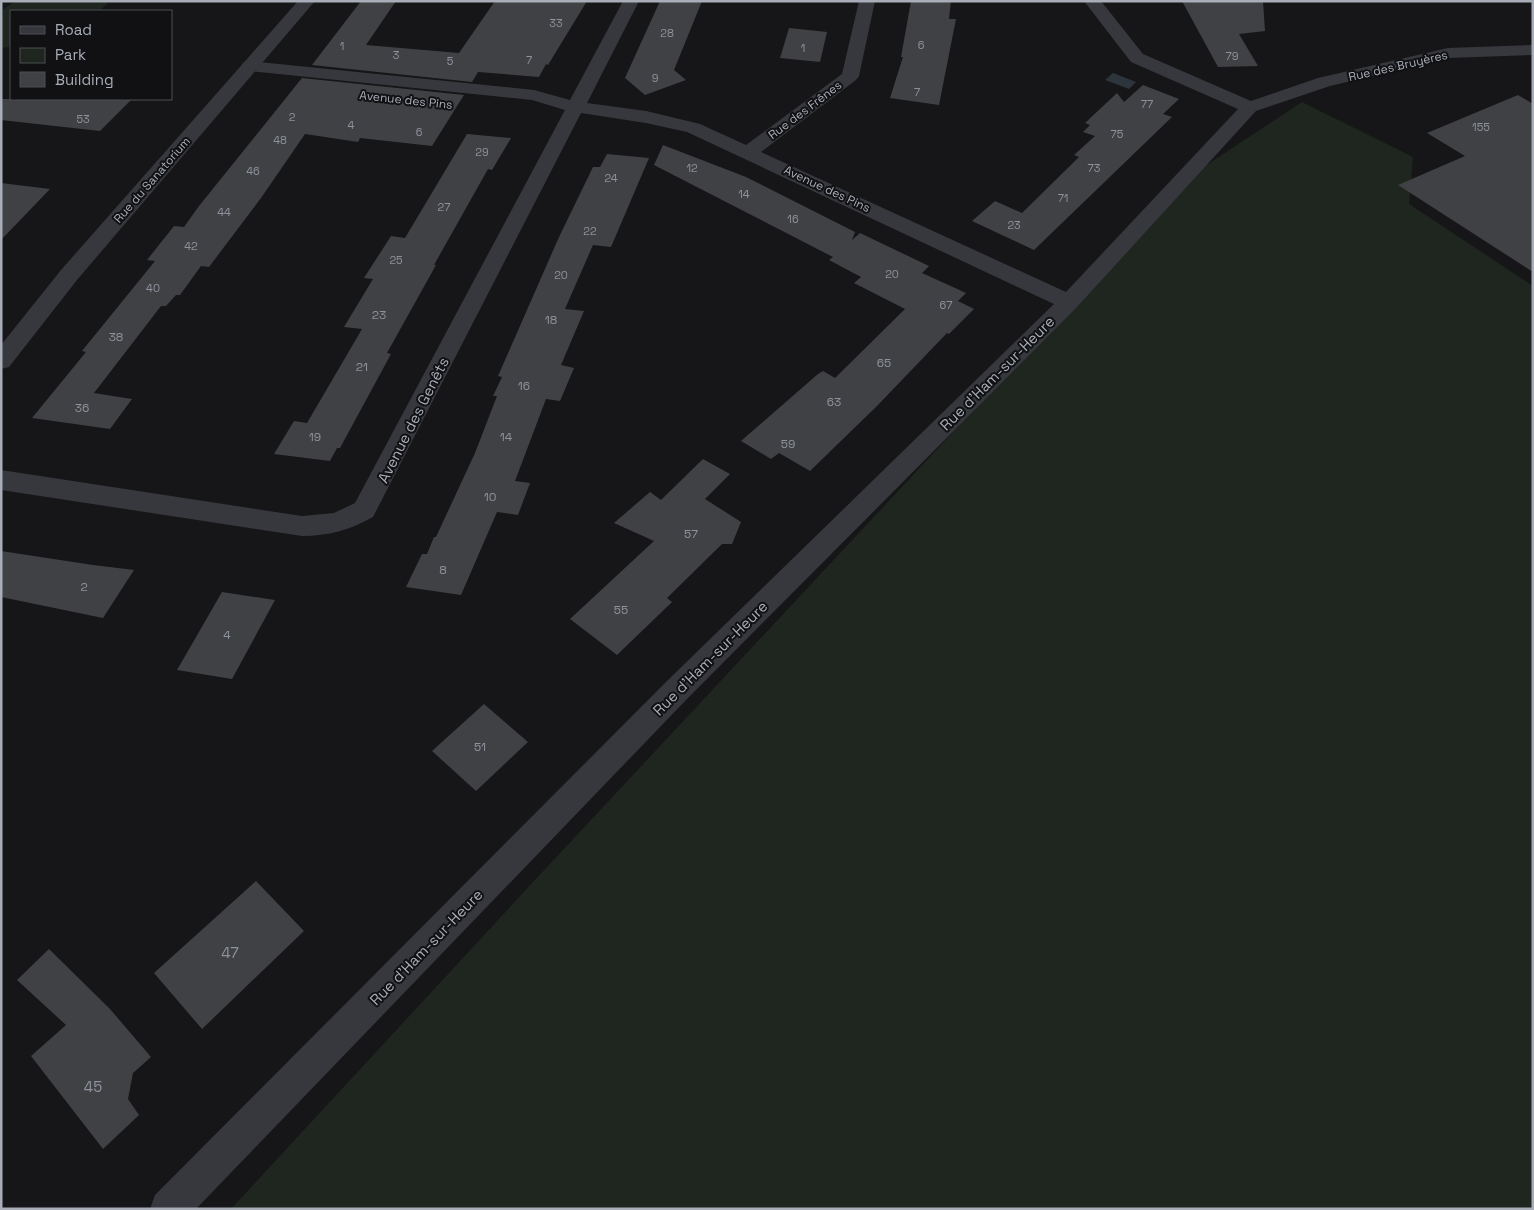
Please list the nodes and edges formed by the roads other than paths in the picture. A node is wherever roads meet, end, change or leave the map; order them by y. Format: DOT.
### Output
graph roads {
  1 [pos="306,1"];
  2 [pos="631,1"];
  3 [pos="867,1"];
  4 [pos="1092,1"];
  5 [pos="1533,50"];
  6 [pos="250,66"];
  7 [pos="576,107"];
  8 [pos="1250,107"];
  9 [pos="524,112"];
  10 [pos="747,154"];
  11 [pos="1069,302"];
  12 [pos="1,361"];
  13 [pos="1,480"];
  14 [pos="169,1209"];
  1 -- 6 [label="street, Rue du Sanatorium"];
  2 -- 7 [label="street, Avenue des Genêts"];
  3 -- 10 [label="street, Rue des Frênes"];
  4 -- 8 [label="street"];
  5 -- 8 [label="street, Rue des Bruyères"];
  6 -- 7 [label="street, Avenue des Pins"];
  6 -- 12 [label="street, Rue du Sanatorium"];
  7 -- 9 [label="street, Avenue des Pins"];
  7 -- 10 [label="street, Avenue des Pins"];
  7 -- 13 [label="street, Avenue des Genêts"];
  8 -- 11 [label="street, Rue d'Ham-sur-Heure"];
  10 -- 11 [label="street, Avenue des Pins"];
  11 -- 14 [label="street, Rue d'Ham-sur-Heure"];
}
